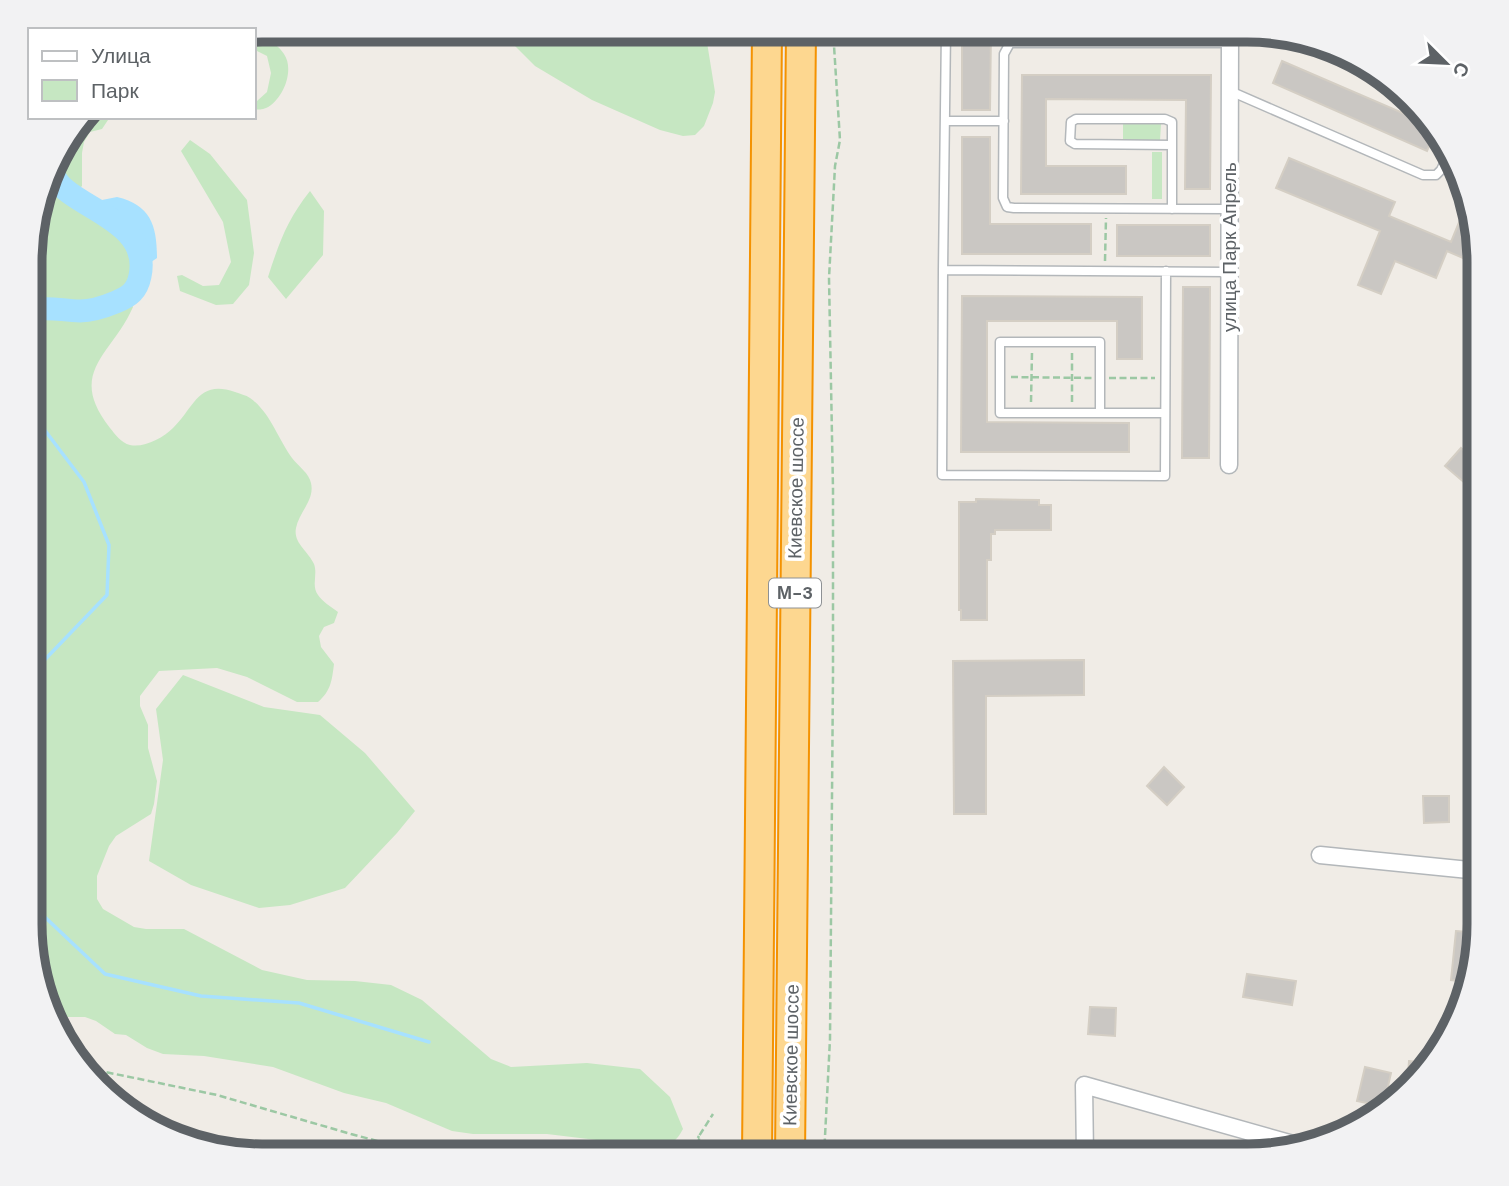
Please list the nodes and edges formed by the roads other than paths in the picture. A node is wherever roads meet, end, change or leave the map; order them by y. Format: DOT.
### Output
graph roads {
  1 [pos="766,42"];
  2 [pos="801,42"];
  3 [pos="946,42"];
  4 [pos="1041,42"];
  5 [pos="1230,42"];
  6 [pos="1230,91"];
  7 [pos="946,121"];
  8 [pos="1004,121"];
  9 [pos="1172,145"];
  10 [pos="1443,165"];
  11 [pos="1172,209"];
  12 [pos="1229,209"];
  13 [pos="943,270"];
  14 [pos="1166,271"];
  15 [pos="1229,272"];
  16 [pos="1100,413"];
  17 [pos="1165,413"];
  18 [pos="1229,465"];
  19 [pos="1320,855"];
  20 [pos="1467,870"];
  21 [pos="1282,1141"];
  22 [pos="757,1144"];
  23 [pos="790,1144"];
  24 [pos="1085,1144"];
  1 -- 22 [label="highway, Киевское шоссе / М-3"];
  2 -- 23 [label="highway, Киевское шоссе / М-3"];
  3 -- 7 [label="lane"];
  4 -- 8 [label="lane"];
  5 -- 6 [label="street, улица Парк Апрель"];
  6 -- 10 [label="lane"];
  6 -- 12 [label="street, улица Парк Апрель"];
  7 -- 8 [label="lane"];
  7 -- 13 [label="lane"];
  8 -- 11 [label="lane"];
  9 -- 9 [label="lane"];
  9 -- 11 [label="lane"];
  11 -- 12 [label="lane"];
  12 -- 15 [label="street, улица Парк Апрель"];
  13 -- 14 [label="lane"];
  13 -- 17 [label="lane"];
  14 -- 15 [label="lane"];
  14 -- 17 [label="lane"];
  15 -- 18 [label="street, улица Парк Апрель"];
  16 -- 16 [label="lane"];
  16 -- 17 [label="lane"];
  19 -- 20 [label="street"];
  21 -- 24 [label="street"];
}
